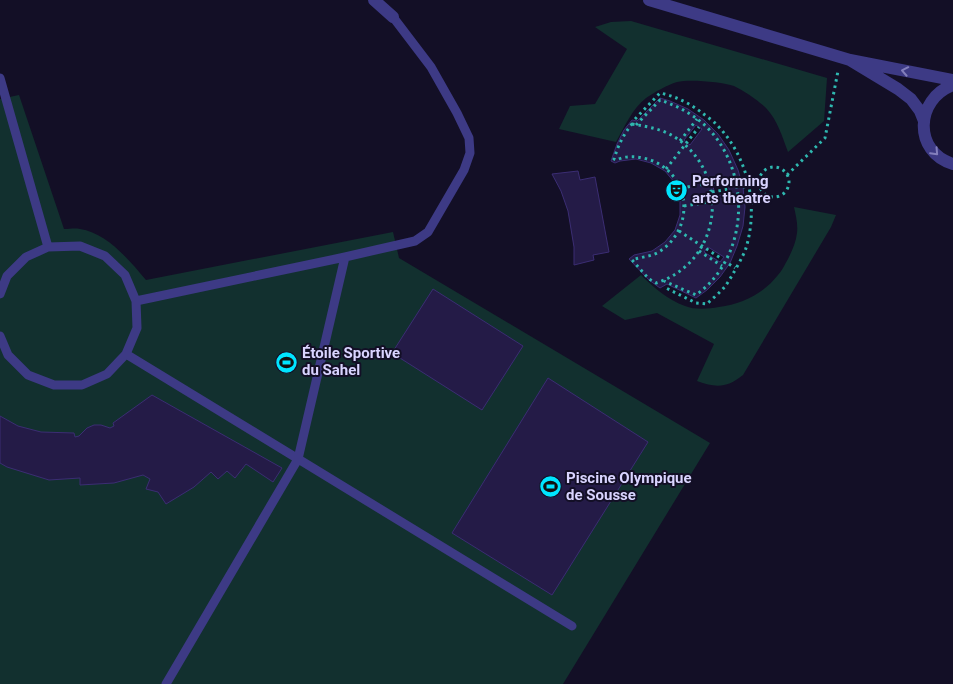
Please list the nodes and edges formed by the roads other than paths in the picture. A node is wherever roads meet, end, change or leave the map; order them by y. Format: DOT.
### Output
graph roads {
  1 [pos="374,0"];
  2 [pos="649,0"];
  3 [pos="393,17"];
  4 [pos="845,59"];
  5 [pos="0,78"];
  6 [pos="953,80"];
  7 [pos="953,85"];
  8 [pos="924,121"];
  9 [pos="953,164"];
  10 [pos="48,247"];
  11 [pos="345,258"];
  12 [pos="0,294"];
  13 [pos="136,300"];
  14 [pos="0,336"];
  15 [pos="126,354"];
  16 [pos="298,459"];
  17 [pos="572,626"];
  18 [pos="166,684"];
  1 -- 3 [label="street"];
  2 -- 4 [label="street"];
  3 -- 11 [label="lane"];
  6 -- 4 [label="street, one-way"];
  4 -- 8 [label="street"];
  5 -- 10 [label="lane"];
  7 -- 8 [label="street"];
  8 -- 9 [label="street, one-way"];
  10 -- 12 [label="lane"];
  10 -- 13 [label="lane"];
  11 -- 13 [label="lane"];
  11 -- 16 [label="lane"];
  13 -- 15 [label="lane"];
  14 -- 15 [label="lane"];
  15 -- 16 [label="lane"];
  16 -- 17 [label="lane"];
  16 -- 18 [label="lane"];
}
